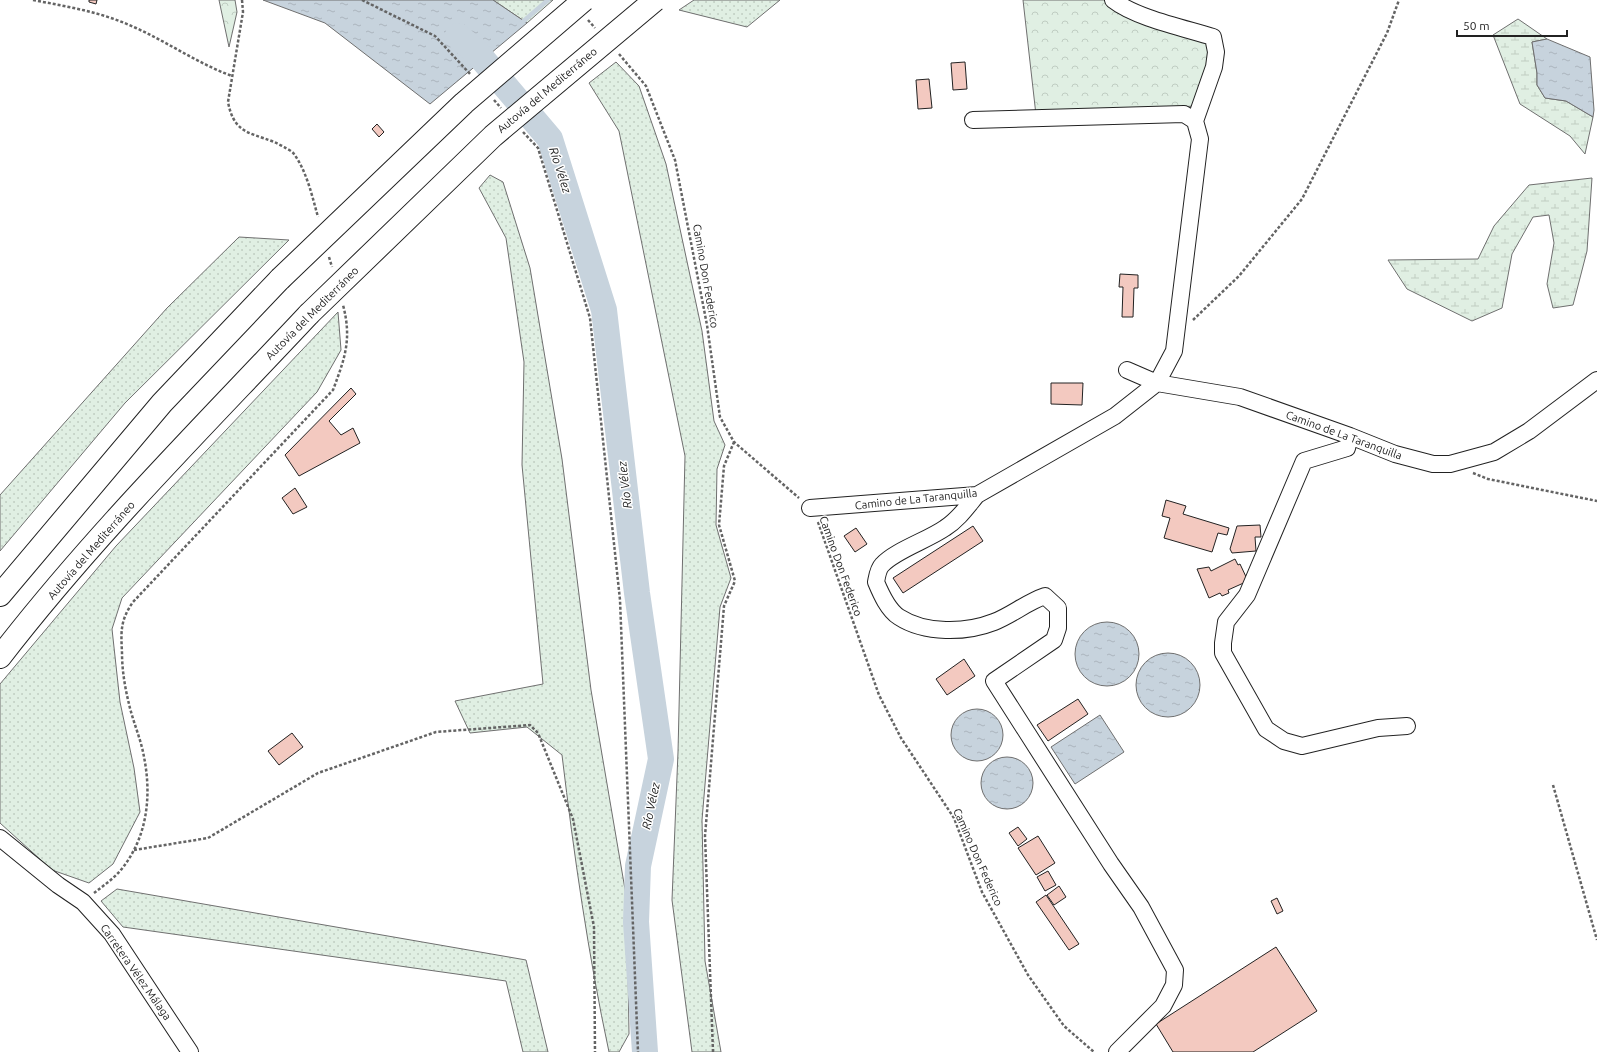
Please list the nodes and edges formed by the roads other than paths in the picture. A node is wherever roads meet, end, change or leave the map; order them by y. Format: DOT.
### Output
graph roads {
  1 [pos="655,0"];
  2 [pos="1113,0"];
  3 [pos="584,8"];
  4 [pos="973,120"];
  5 [pos="1195,121"];
  6 [pos="1127,370"];
  7 [pos="1597,380"];
  8 [pos="1157,383"];
  9 [pos="1350,436"];
  10 [pos="977,495"];
  11 [pos="810,508"];
  12 [pos="0,595"];
  13 [pos="0,657"];
  14 [pos="1407,726"];
  15 [pos="0,838"];
  16 [pos="190,1052"];
  17 [pos="1117,1052"];
  1 -- 13 [label="highway, Autovía del Mediterráneo, bridge"];
  2 -- 5 [label="street"];
  3 -- 12 [label="highway, bridge"];
  4 -- 5 [label="street"];
  5 -- 8 [label="street, Camino de La Taranquilla"];
  6 -- 8 [label="street, Camino de La Taranquilla"];
  7 -- 9 [label="street, Camino de La Taranquilla"];
  8 -- 9 [label="street, Camino de La Taranquilla"];
  8 -- 10 [label="street, Camino de La Taranquilla"];
  9 -- 14 [label="street"];
  10 -- 11 [label="street, Camino de La Taranquilla"];
  10 -- 17 [label="street"];
  15 -- 16 [label="street, Carretera Vélez Málaga"];
}
